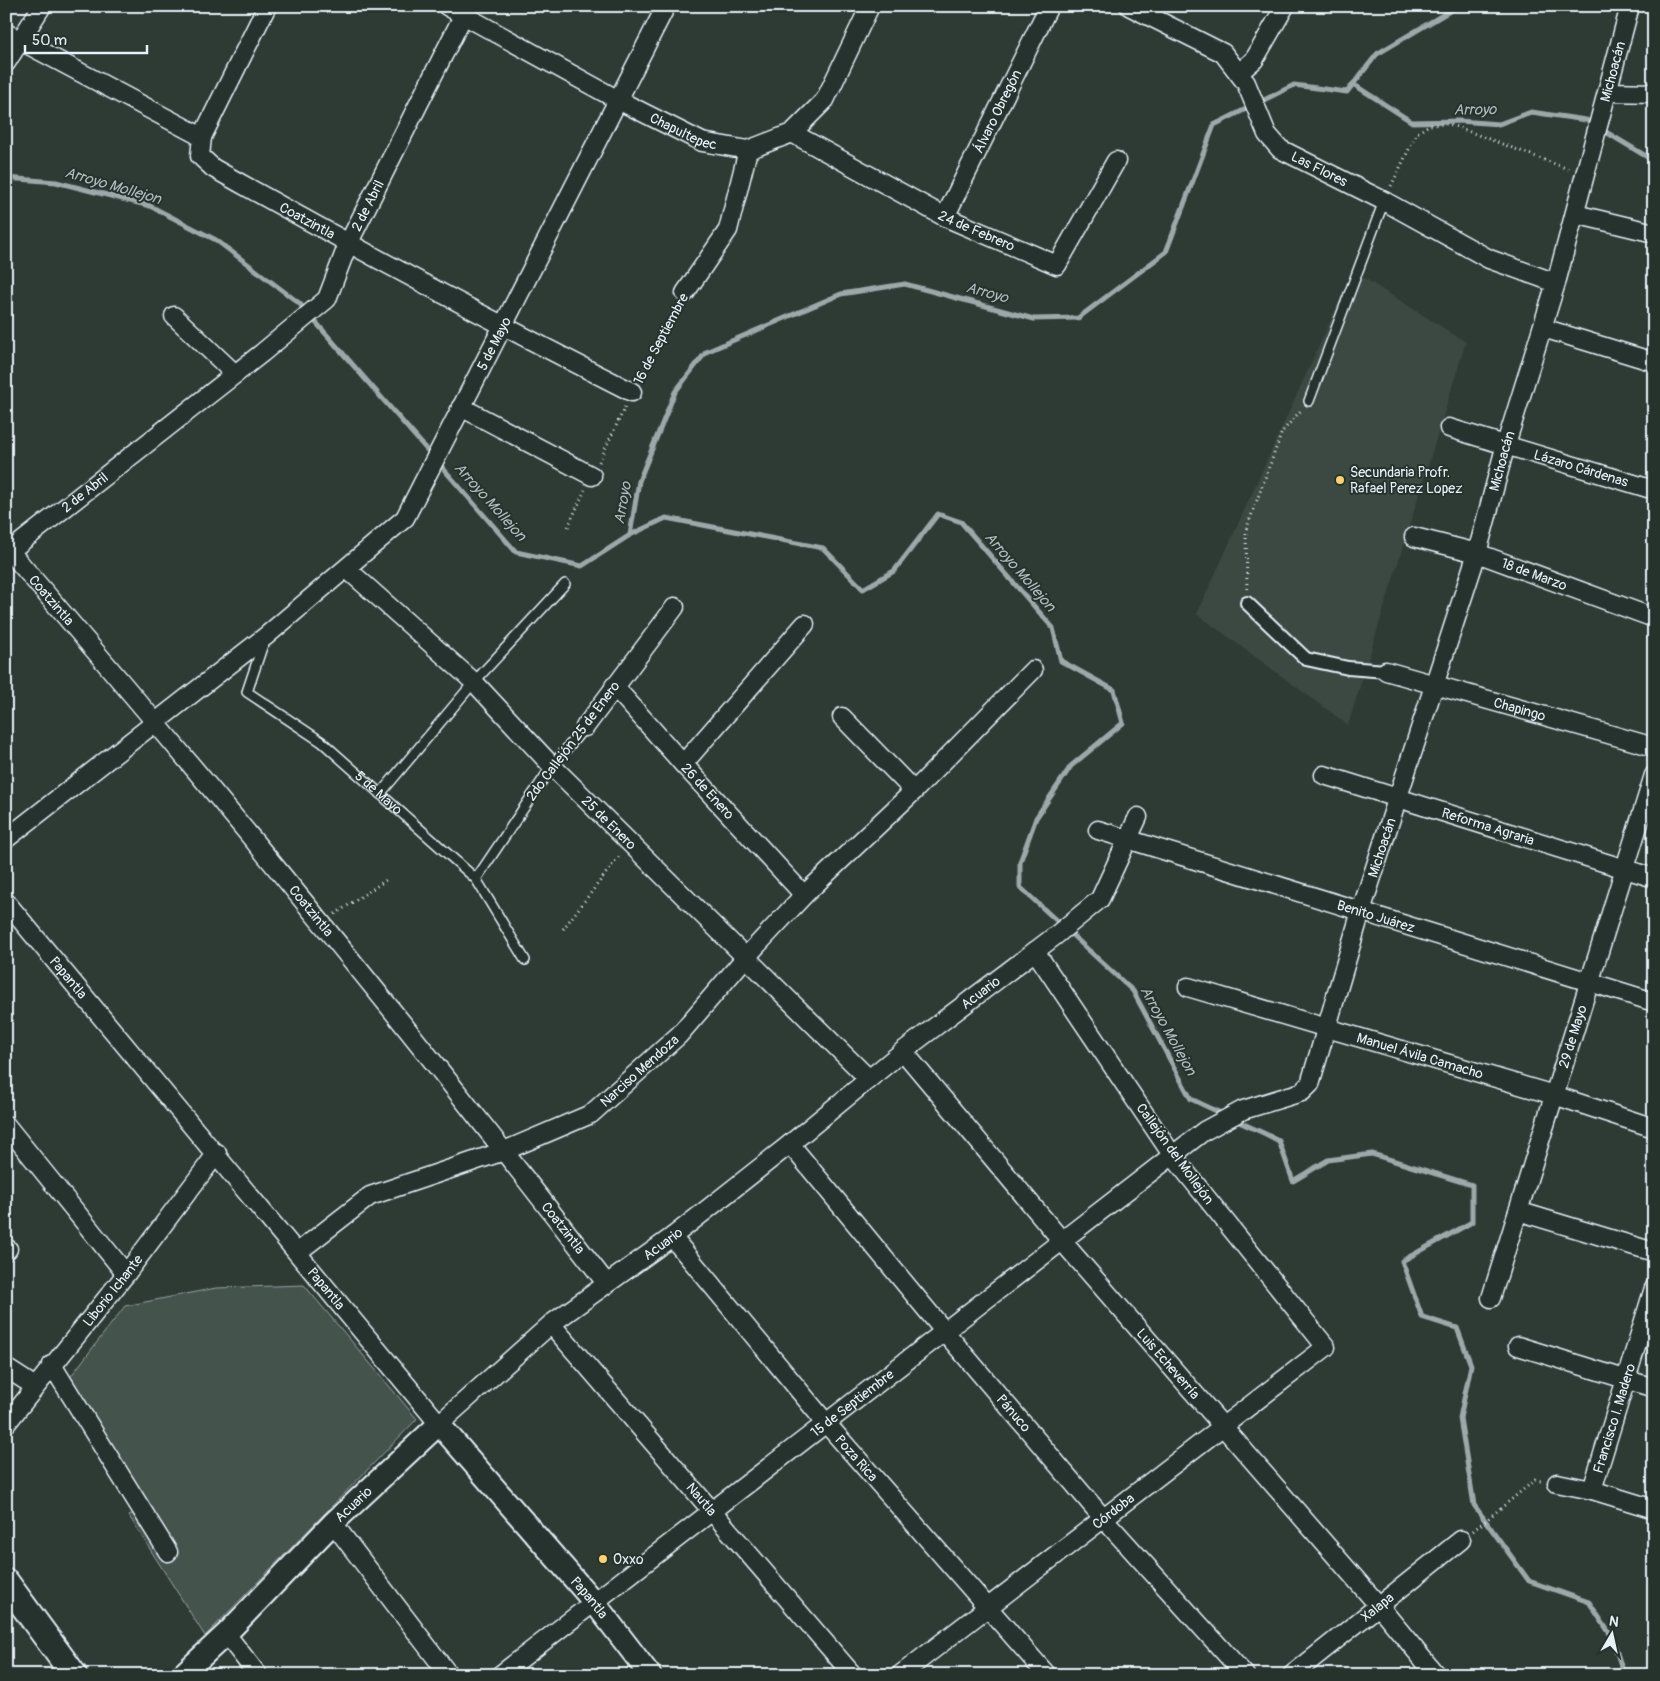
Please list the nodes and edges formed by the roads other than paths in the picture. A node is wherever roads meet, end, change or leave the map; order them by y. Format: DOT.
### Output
graph roads {
  1 [pos="42,6"];
  2 [pos="267,6"];
  3 [pos="447,6"];
  4 [pos="666,6"];
  5 [pos="870,6"];
  6 [pos="1049,6"];
  7 [pos="1129,6"];
  8 [pos="1285,6"];
  9 [pos="1630,6"];
  10 [pos="466,10"];
  11 [pos="13,37"];
  12 [pos="6,63"];
  13 [pos="1243,78"];
  14 [pos="1608,92"];
  15 [pos="1654,93"];
  16 [pos="620,101"];
  17 [pos="792,134"];
  18 [pos="202,136"];
  19 [pos="748,150"];
  20 [pos="1116,161"];
  21 [pos="1384,200"];
  22 [pos="1575,214"];
  23 [pos="945,217"];
  24 [pos="1654,233"];
  25 [pos="348,244"];
  26 [pos="1556,284"];
  27 [pos="685,293"];
  28 [pos="174,316"];
  29 [pos="502,326"];
  30 [pos="1542,328"];
  31 [pos="1654,362"];
  32 [pos="235,374"];
  33 [pos="632,392"];
  34 [pos="1309,401"];
  35 [pos="458,415"];
  36 [pos="1449,428"];
  37 [pos="1506,444"];
  38 [pos="592,476"];
  39 [pos="1654,490"];
  40 [pos="1414,537"];
  41 [pos="8,551"];
  42 [pos="1477,553"];
  43 [pos="348,569"];
  44 [pos="565,584"];
  45 [pos="1247,603"];
  46 [pos="675,607"];
  47 [pos="1654,618"];
  48 [pos="805,624"];
  49 [pos="266,636"];
  50 [pos="1033,670"];
  51 [pos="1386,671"];
  52 [pos="474,682"];
  53 [pos="1434,684"];
  54 [pos="614,686"];
  55 [pos="842,717"];
  56 [pos="158,723"];
  57 [pos="585,727"];
  58 [pos="1654,747"];
  59 [pos="683,764"];
  60 [pos="552,766"];
  61 [pos="1324,775"];
  62 [pos="1654,775"];
  63 [pos="914,791"];
  64 [pos="380,794"];
  65 [pos="1397,798"];
  66 [pos="1138,818"];
  67 [pos="1098,830"];
  68 [pos="6,839"];
  69 [pos="1129,840"];
  70 [pos="1624,870"];
  71 [pos="1654,878"];
  72 [pos="476,879"];
  73 [pos="804,895"];
  74 [pos="6,902"];
  75 [pos="1361,912"];
  76 [pos="1035,951"];
  77 [pos="745,958"];
  78 [pos="525,960"];
  79 [pos="1589,982"];
  80 [pos="1188,987"];
  81 [pos="1654,1002"];
  82 [pos="1328,1029"];
  83 [pos="903,1052"];
  84 [pos="869,1079"];
  85 [pos="1302,1092"];
  86 [pos="1554,1095"];
  87 [pos="6,1125"];
  88 [pos="1654,1128"];
  89 [pos="790,1144"];
  90 [pos="504,1150"];
  91 [pos="217,1153"];
  92 [pos="1173,1156"];
  93 [pos="1518,1211"];
  94 [pos="672,1237"];
  95 [pos="1062,1241"];
  96 [pos="298,1252"];
  97 [pos="1654,1252"];
  98 [pos="126,1274"];
  99 [pos="606,1283"];
  100 [pos="1654,1288"];
  101 [pos="1490,1298"];
  102 [pos="551,1324"];
  103 [pos="945,1332"];
  104 [pos="1518,1346"];
  105 [pos="1326,1347"];
  106 [pos="52,1365"];
  107 [pos="6,1368"];
  108 [pos="1626,1380"];
  109 [pos="34,1386"];
  110 [pos="1654,1388"];
  111 [pos="826,1423"];
  112 [pos="6,1424"];
  113 [pos="439,1424"];
  114 [pos="1224,1426"];
  115 [pos="1557,1482"];
  116 [pos="1592,1490"];
  117 [pos="1654,1509"];
  118 [pos="711,1512"];
  119 [pos="1103,1518"];
  120 [pos="332,1523"];
  121 [pos="1463,1539"];
  122 [pos="168,1552"];
  123 [pos="6,1582"];
  124 [pos="594,1602"];
  125 [pos="1379,1606"];
  126 [pos="986,1608"];
  127 [pos="226,1634"];
  128 [pos="74,1675"];
  129 [pos="182,1675"];
  130 [pos="258,1675"];
  131 [pos="449,1675"];
  132 [pos="500,1675"];
  133 [pos="650,1675"];
  134 [pos="853,1675"];
  135 [pos="900,1675"];
  136 [pos="1046,1675"];
  137 [pos="1245,1675"];
  138 [pos="1292,1675"];
  139 [pos="1436,1675"];
  1 -- 11 [label="street"];
  2 -- 18 [label="street"];
  3 -- 10 [label="street, Chapultepec"];
  4 -- 16 [label="street, 5 de Mayo"];
  5 -- 17 [label="street, Chapultepec"];
  6 -- 23 [label="street, Álvaro Obregón"];
  7 -- 13 [label="street, Las Flores"];
  8 -- 13 [label="street"];
  9 -- 14 [label="street, Michoacán"];
  10 -- 16 [label="street, Chapultepec"];
  10 -- 25 [label="street, 2 de Abril"];
  11 -- 12 [label="street"];
  11 -- 18 [label="street"];
  13 -- 21 [label="street, Las Flores"];
  14 -- 15 [label="street"];
  14 -- 22 [label="street, Michoacán"];
  16 -- 19 [label="street, Chapultepec"];
  16 -- 29 [label="street, 5 de Mayo"];
  17 -- 19 [label="street, Chapultepec"];
  17 -- 23 [label="street, 24 de Febrero"];
  18 -- 25 [label="street, Coatzintla"];
  19 -- 27 [label="street, 16 de Septiembre"];
  20 -- 23 [label="street, 24 de Febrero"];
  21 -- 26 [label="street, Las Flores"];
  21 -- 34 [label="lane"];
  22 -- 24 [label="street"];
  22 -- 26 [label="street, Michoacán"];
  25 -- 29 [label="street, Coatzintla"];
  25 -- 32 [label="street, 2 de Abril"];
  26 -- 30 [label="street, Michoacán"];
  28 -- 32 [label="street"];
  29 -- 33 [label="street, Coatzintla"];
  29 -- 35 [label="street, 5 de Mayo"];
  30 -- 31 [label="street"];
  30 -- 37 [label="street, Michoacán"];
  32 -- 41 [label="street, 2 de Abril"];
  35 -- 38 [label="street"];
  35 -- 43 [label="street, 5 de Mayo"];
  36 -- 37 [label="street, Lázaro Cárdenas"];
  37 -- 39 [label="street, Lázaro Cárdenas"];
  37 -- 42 [label="street, Michoacán"];
  40 -- 42 [label="street, 18 de Marzo"];
  41 -- 56 [label="street, Coatzintla"];
  42 -- 47 [label="street, 18 de Marzo"];
  42 -- 53 [label="street, Michoacán"];
  43 -- 49 [label="street, 5 de Mayo"];
  43 -- 52 [label="street, 25 de Enero"];
  44 -- 52 [label="lane"];
  45 -- 51 [label="street"];
  46 -- 54 [label="street, 2do Callejón 25 de Enero"];
  48 -- 59 [label="street"];
  49 -- 56 [label="street, 5 de Mayo"];
  49 -- 64 [label="lane, 5 de Mayo"];
  50 -- 63 [label="street, Narciso Mendoza"];
  51 -- 53 [label="street, Chapingo"];
  52 -- 60 [label="street, 25 de Enero"];
  52 -- 64 [label="lane"];
  53 -- 58 [label="street, Chapingo"];
  53 -- 65 [label="street, Michoacán"];
  54 -- 57 [label="street, 2do Callejón 25 de Enero"];
  54 -- 59 [label="street, 26 de Enero"];
  55 -- 63 [label="street"];
  56 -- 68 [label="street, 5 de Mayo"];
  56 -- 90 [label="street, Coatzintla"];
  57 -- 60 [label="lane, 2do Callejón 25 de Enero"];
  59 -- 73 [label="street, 26 de Enero"];
  60 -- 72 [label="lane, 2do Callejón 25 de Enero"];
  60 -- 77 [label="street, 25 de Enero"];
  61 -- 65 [label="street, Reforma Agraria"];
  62 -- 70 [label="street, 29 de Mayo"];
  63 -- 73 [label="street, Narciso Mendoza"];
  64 -- 72 [label="lane, 5 de Mayo"];
  65 -- 70 [label="street, Reforma Agraria"];
  65 -- 75 [label="street, Michoacán"];
  66 -- 69 [label="street, Acuario"];
  67 -- 69 [label="street, Benito Juárez"];
  69 -- 75 [label="street, Benito Juárez"];
  69 -- 76 [label="street, Acuario"];
  70 -- 71 [label="street, Reforma Agraria"];
  70 -- 79 [label="street, 29 de Mayo"];
  72 -- 78 [label="lane, 5 de Mayo"];
  73 -- 77 [label="street, Narciso Mendoza"];
  74 -- 91 [label="street, Papantla"];
  75 -- 79 [label="street, Benito Juárez"];
  75 -- 82 [label="street, Michoacán"];
  76 -- 83 [label="street, Acuario"];
  76 -- 92 [label="street, Callejón del Mollejón"];
  77 -- 84 [label="street, 25 de Enero"];
  77 -- 90 [label="street, Narciso Mendoza"];
  79 -- 81 [label="street, Benito Juárez"];
  79 -- 86 [label="street, 29 de Mayo"];
  80 -- 82 [label="street, Manuel Ávila Camacho"];
  82 -- 85 [label="street, Michoacán"];
  82 -- 86 [label="street, Manuel Ávila Camacho"];
  83 -- 84 [label="street, Acuario"];
  83 -- 95 [label="street, Luis Echeverría"];
  84 -- 89 [label="street, Acuario"];
  85 -- 92 [label="street, 15 de Septiembre"];
  86 -- 88 [label="street, Manuel Ávila Camacho"];
  86 -- 93 [label="street, 29 de Mayo"];
  87 -- 98 [label="street"];
  89 -- 94 [label="street, Acuario"];
  89 -- 103 [label="street, Pánuco"];
  90 -- 96 [label="street, Narciso Mendoza"];
  90 -- 99 [label="street, Coatzintla"];
  91 -- 96 [label="street, Papantla"];
  91 -- 98 [label="street, Liborio Ichante"];
  92 -- 95 [label="street, 15 de Septiembre"];
  92 -- 105 [label="street, Callejón del Mollejón"];
  93 -- 97 [label="street"];
  93 -- 101 [label="street, 29 de Mayo"];
  94 -- 99 [label="street, Acuario"];
  94 -- 111 [label="street, Poza Rica"];
  95 -- 103 [label="street, 15 de Septiembre"];
  95 -- 114 [label="street, Luis Echeverría"];
  96 -- 113 [label="street, Papantla"];
  98 -- 106 [label="street, Liborio Ichante"];
  99 -- 102 [label="street, Acuario"];
  100 -- 108 [label="street, Francisco I. Madero"];
  102 -- 113 [label="street, Acuario"];
  102 -- 118 [label="street, Nautla"];
  103 -- 111 [label="street, 15 de Septiembre"];
  103 -- 119 [label="street, Pánuco"];
  104 -- 108 [label="street"];
  105 -- 114 [label="street, Córdoba"];
  106 -- 109 [label="street, Liborio Ichante"];
  106 -- 122 [label="street"];
  107 -- 109 [label="street"];
  108 -- 110 [label="street"];
  108 -- 116 [label="street, Francisco I. Madero"];
  109 -- 112 [label="street, Liborio Ichante"];
  111 -- 118 [label="street, 15 de Septiembre"];
  111 -- 126 [label="street, Poza Rica"];
  113 -- 120 [label="street, Acuario"];
  113 -- 124 [label="street, Papantla"];
  114 -- 119 [label="street, Córdoba"];
  114 -- 125 [label="street, Luis Echeverría"];
  115 -- 116 [label="street"];
  116 -- 117 [label="street"];
  118 -- 124 [label="street, 15 de Septiembre"];
  118 -- 134 [label="street, Nautla"];
  119 -- 126 [label="street, Córdoba"];
  119 -- 137 [label="street, Pánuco"];
  120 -- 127 [label="street, Acuario"];
  120 -- 131 [label="street"];
  121 -- 125 [label="street, Xalapa"];
  123 -- 128 [label="main road"];
  124 -- 132 [label="street, 15 de Septiembre"];
  124 -- 133 [label="street, Papantla"];
  125 -- 138 [label="street, Xalapa"];
  125 -- 139 [label="street, Luis Echeverría"];
  126 -- 135 [label="street, Córdoba"];
  126 -- 136 [label="street, Poza Rica"];
  127 -- 129 [label="street, Acuario"];
  127 -- 130 [label="street"];
}
